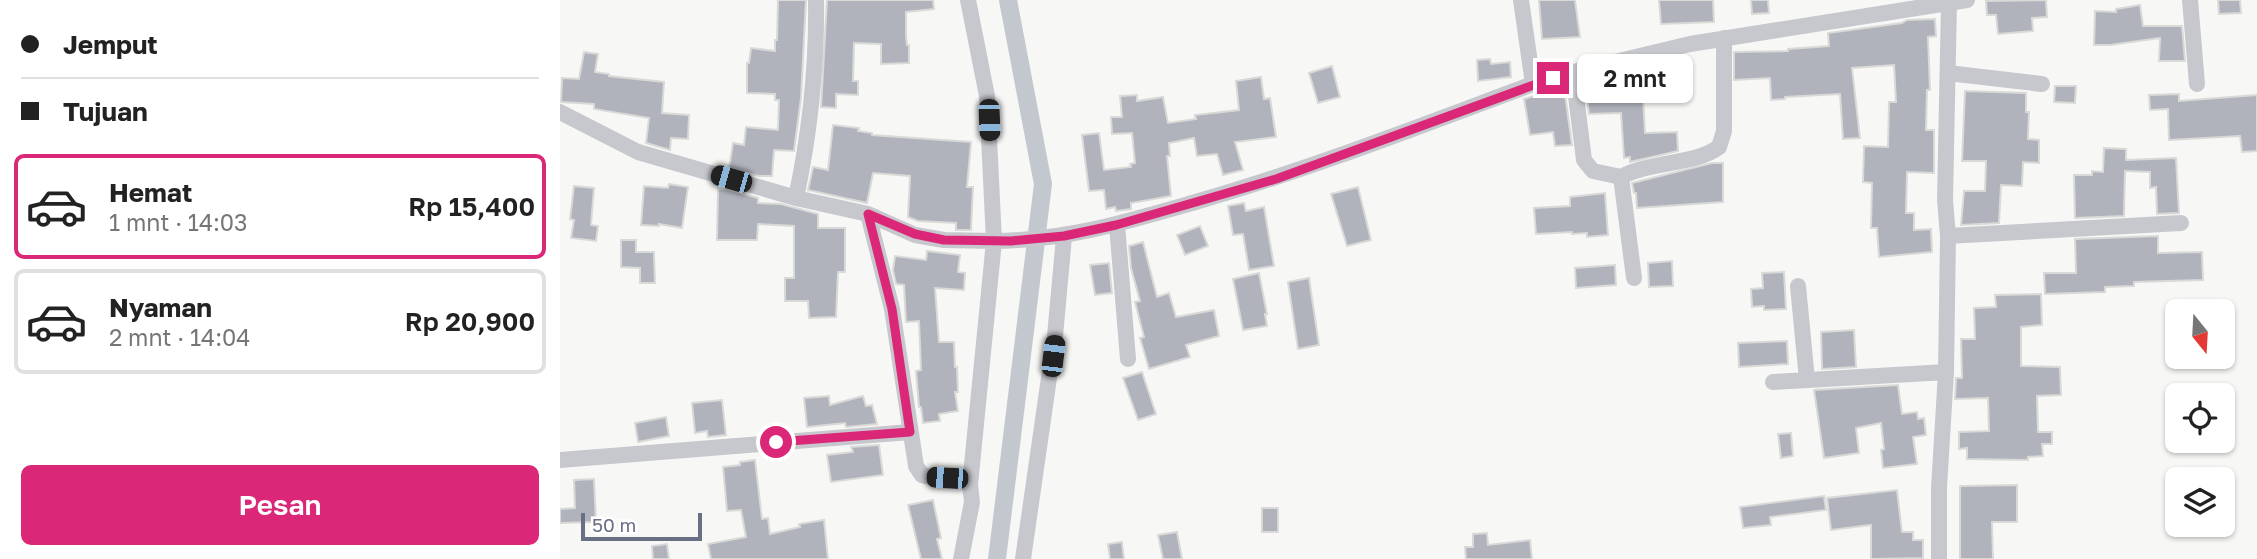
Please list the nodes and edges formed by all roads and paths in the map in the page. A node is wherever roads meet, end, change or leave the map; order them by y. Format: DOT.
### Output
graph roads {
  1 [pos="816,0"];
  2 [pos="968,0"];
  3 [pos="1521,0"];
  4 [pos="1967,0"];
  5 [pos="2190,0"];
  6 [pos="1949,3"];
  7 [pos="1724,38"];
  8 [pos="1573,72"];
  9 [pos="1948,73"];
  10 [pos="1533,84"];
  11 [pos="2042,84"];
  12 [pos="2197,84"];
  13 [pos="560,112"];
  14 [pos="1621,177"];
  15 [pos="796,198"];
  16 [pos="868,214"];
  17 [pos="2181,223"];
  18 [pos="1116,225"];
  19 [pos="1948,236"];
  20 [pos="1056,237"];
  21 [pos="994,241"];
  22 [pos="1634,278"];
  23 [pos="1798,286"];
  24 [pos="1128,359"];
  25 [pos="1946,372"];
  26 [pos="1807,380"];
  27 [pos="1773,382"];
  28 [pos="910,432"];
  29 [pos="560,460"];
  30 [pos="970,485"];
  31 [pos="961,559"];
  32 [pos="1023,559"];
  33 [pos="1939,559"];
  1 -- 15 [label="street"];
  2 -- 21 [label="street"];
  3 -- 10 [label="street"];
  4 -- 6 [label="street"];
  5 -- 12 [label="street"];
  6 -- 7 [label="street"];
  6 -- 9 [label="street"];
  7 -- 8 [label="street"];
  7 -- 14 [label="street"];
  8 -- 10 [label="street"];
  8 -- 14 [label="street"];
  9 -- 11 [label="street"];
  9 -- 19 [label="street"];
  10 -- 18 [label="street"];
  13 -- 15 [label="street"];
  14 -- 22 [label="street"];
  15 -- 16 [label="street"];
  16 -- 21 [label="street"];
  16 -- 28 [label="street"];
  17 -- 19 [label="street"];
  18 -- 20 [label="street"];
  18 -- 24 [label="street"];
  19 -- 25 [label="street"];
  20 -- 21 [label="street"];
  20 -- 32 [label="street"];
  21 -- 30 [label="street"];
  23 -- 26 [label="street"];
  25 -- 26 [label="street"];
  25 -- 33 [label="street"];
  26 -- 27 [label="street"];
  28 -- 29 [label="street"];
  28 -- 30 [label="street"];
  30 -- 31 [label="street"];
}
